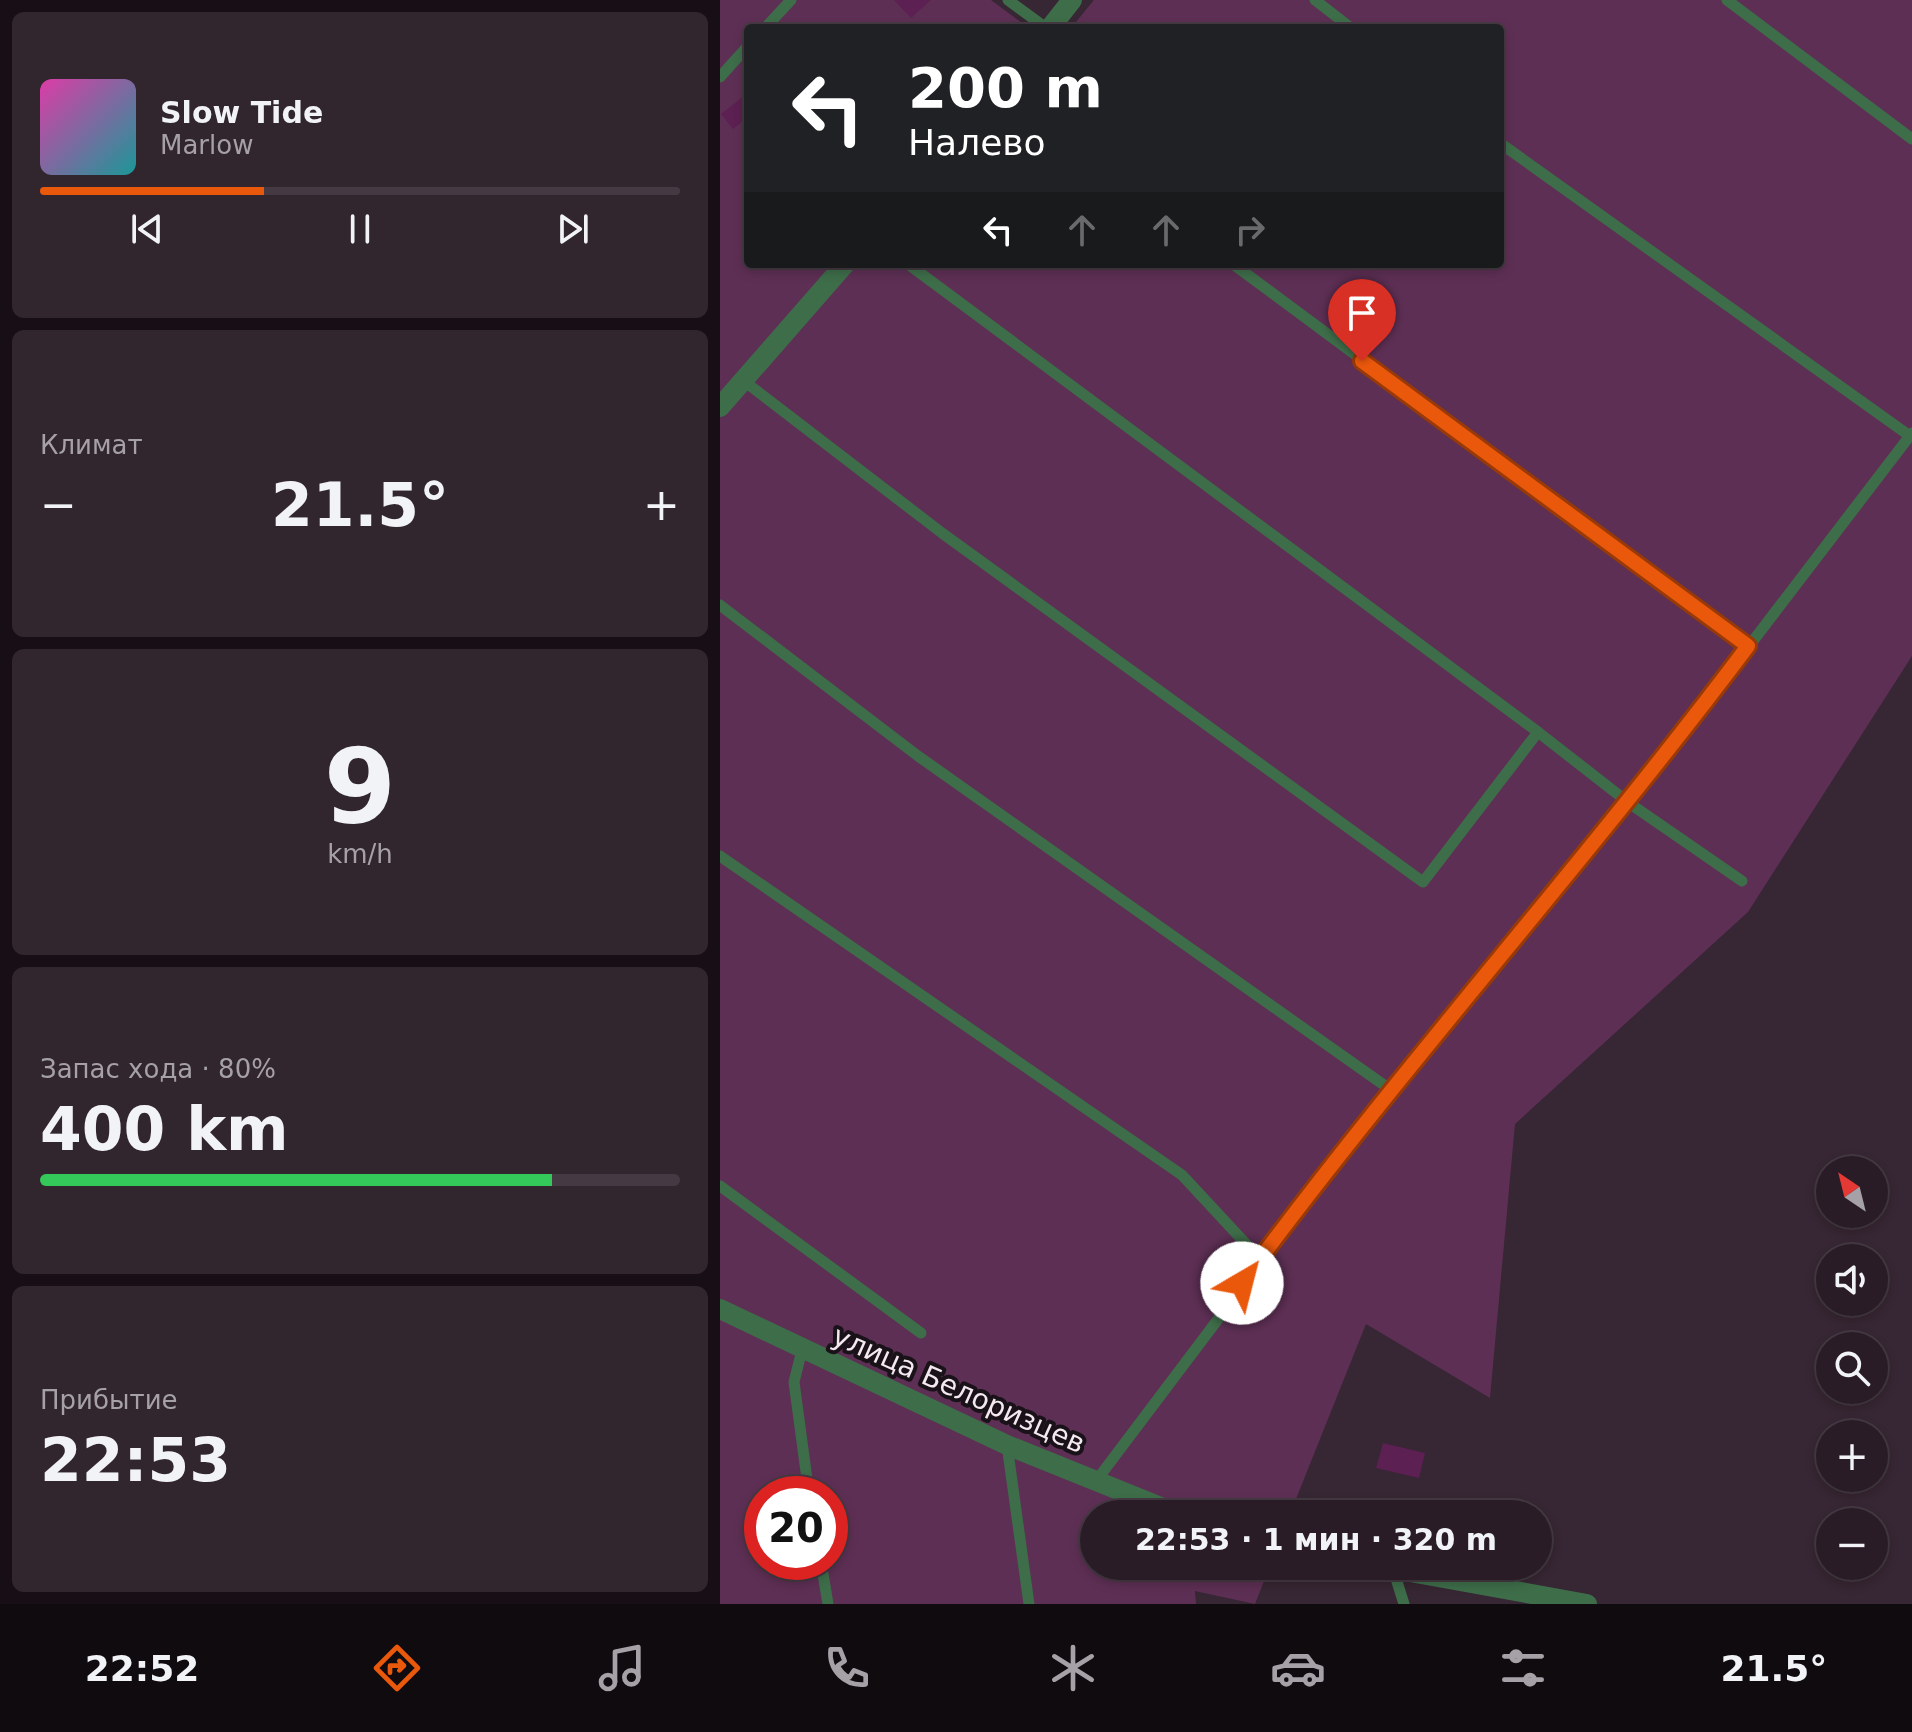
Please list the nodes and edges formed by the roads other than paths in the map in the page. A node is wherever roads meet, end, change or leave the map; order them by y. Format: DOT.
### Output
graph roads {
  1 [pos="791,0"];
  2 [pos="1008,0"];
  3 [pos="1072,0"];
  4 [pos="1315,0"];
  5 [pos="1727,0"];
  6 [pos="769,24"];
  7 [pos="1042,24"];
  8 [pos="1051,24"];
  9 [pos="1346,24"];
  10 [pos="744,50"];
  11 [pos="720,77"];
  12 [pos="1912,139"];
  13 [pos="1504,146"];
  14 [pos="842,268"];
  15 [pos="913,268"];
  16 [pos="1238,268"];
  17 [pos="744,381"];
  18 [pos="720,407"];
  19 [pos="1911,434"];
  20 [pos="720,605"];
  21 [pos="1748,646"];
  22 [pos="1538,732"];
  23 [pos="1629,803"];
  24 [pos="720,856"];
  25 [pos="1742,881"];
  26 [pos="1391,1090"];
  27 [pos="720,1186"];
  28 [pos="1260,1259"];
  29 [pos="720,1309"];
  30 [pos="921,1333"];
  31 [pos="802,1350"];
  32 [pos="1007,1445"];
  33 [pos="807,1476"];
  34 [pos="1096,1481"];
  35 [pos="1143,1500"];
  36 [pos="824,1580"];
  37 [pos="1391,1580"];
  38 [pos="1452,1580"];
  39 [pos="828,1604"];
  40 [pos="1029,1604"];
  41 [pos="1404,1604"];
  42 [pos="1587,1604"];
  1 -- 6 [label="lane"];
  2 -- 7 [label="lane"];
  3 -- 8 [label="street"];
  4 -- 9 [label="lane"];
  5 -- 12 [label="lane"];
  10 -- 11 [label="lane"];
  13 -- 19 [label="lane"];
  14 -- 17 [label="street"];
  15 -- 22 [label="lane"];
  16 -- 21 [label="lane"];
  17 -- 18 [label="street"];
  17 -- 22 [label="lane"];
  19 -- 21 [label="lane"];
  20 -- 26 [label="lane"];
  21 -- 23 [label="lane"];
  22 -- 23 [label="lane"];
  23 -- 25 [label="lane"];
  23 -- 26 [label="lane"];
  24 -- 28 [label="lane"];
  26 -- 28 [label="lane"];
  27 -- 30 [label="lane"];
  28 -- 34 [label="lane"];
  29 -- 31 [label="street, улица Белоризцев"];
  31 -- 32 [label="street, улица Белоризцев"];
  31 -- 33 [label="lane"];
  32 -- 34 [label="street, улица Белоризцев"];
  32 -- 40 [label="lane"];
  34 -- 35 [label="street, улица Белоризцев"];
  36 -- 39 [label="lane"];
  37 -- 41 [label="lane"];
  38 -- 42 [label="street"];
}
